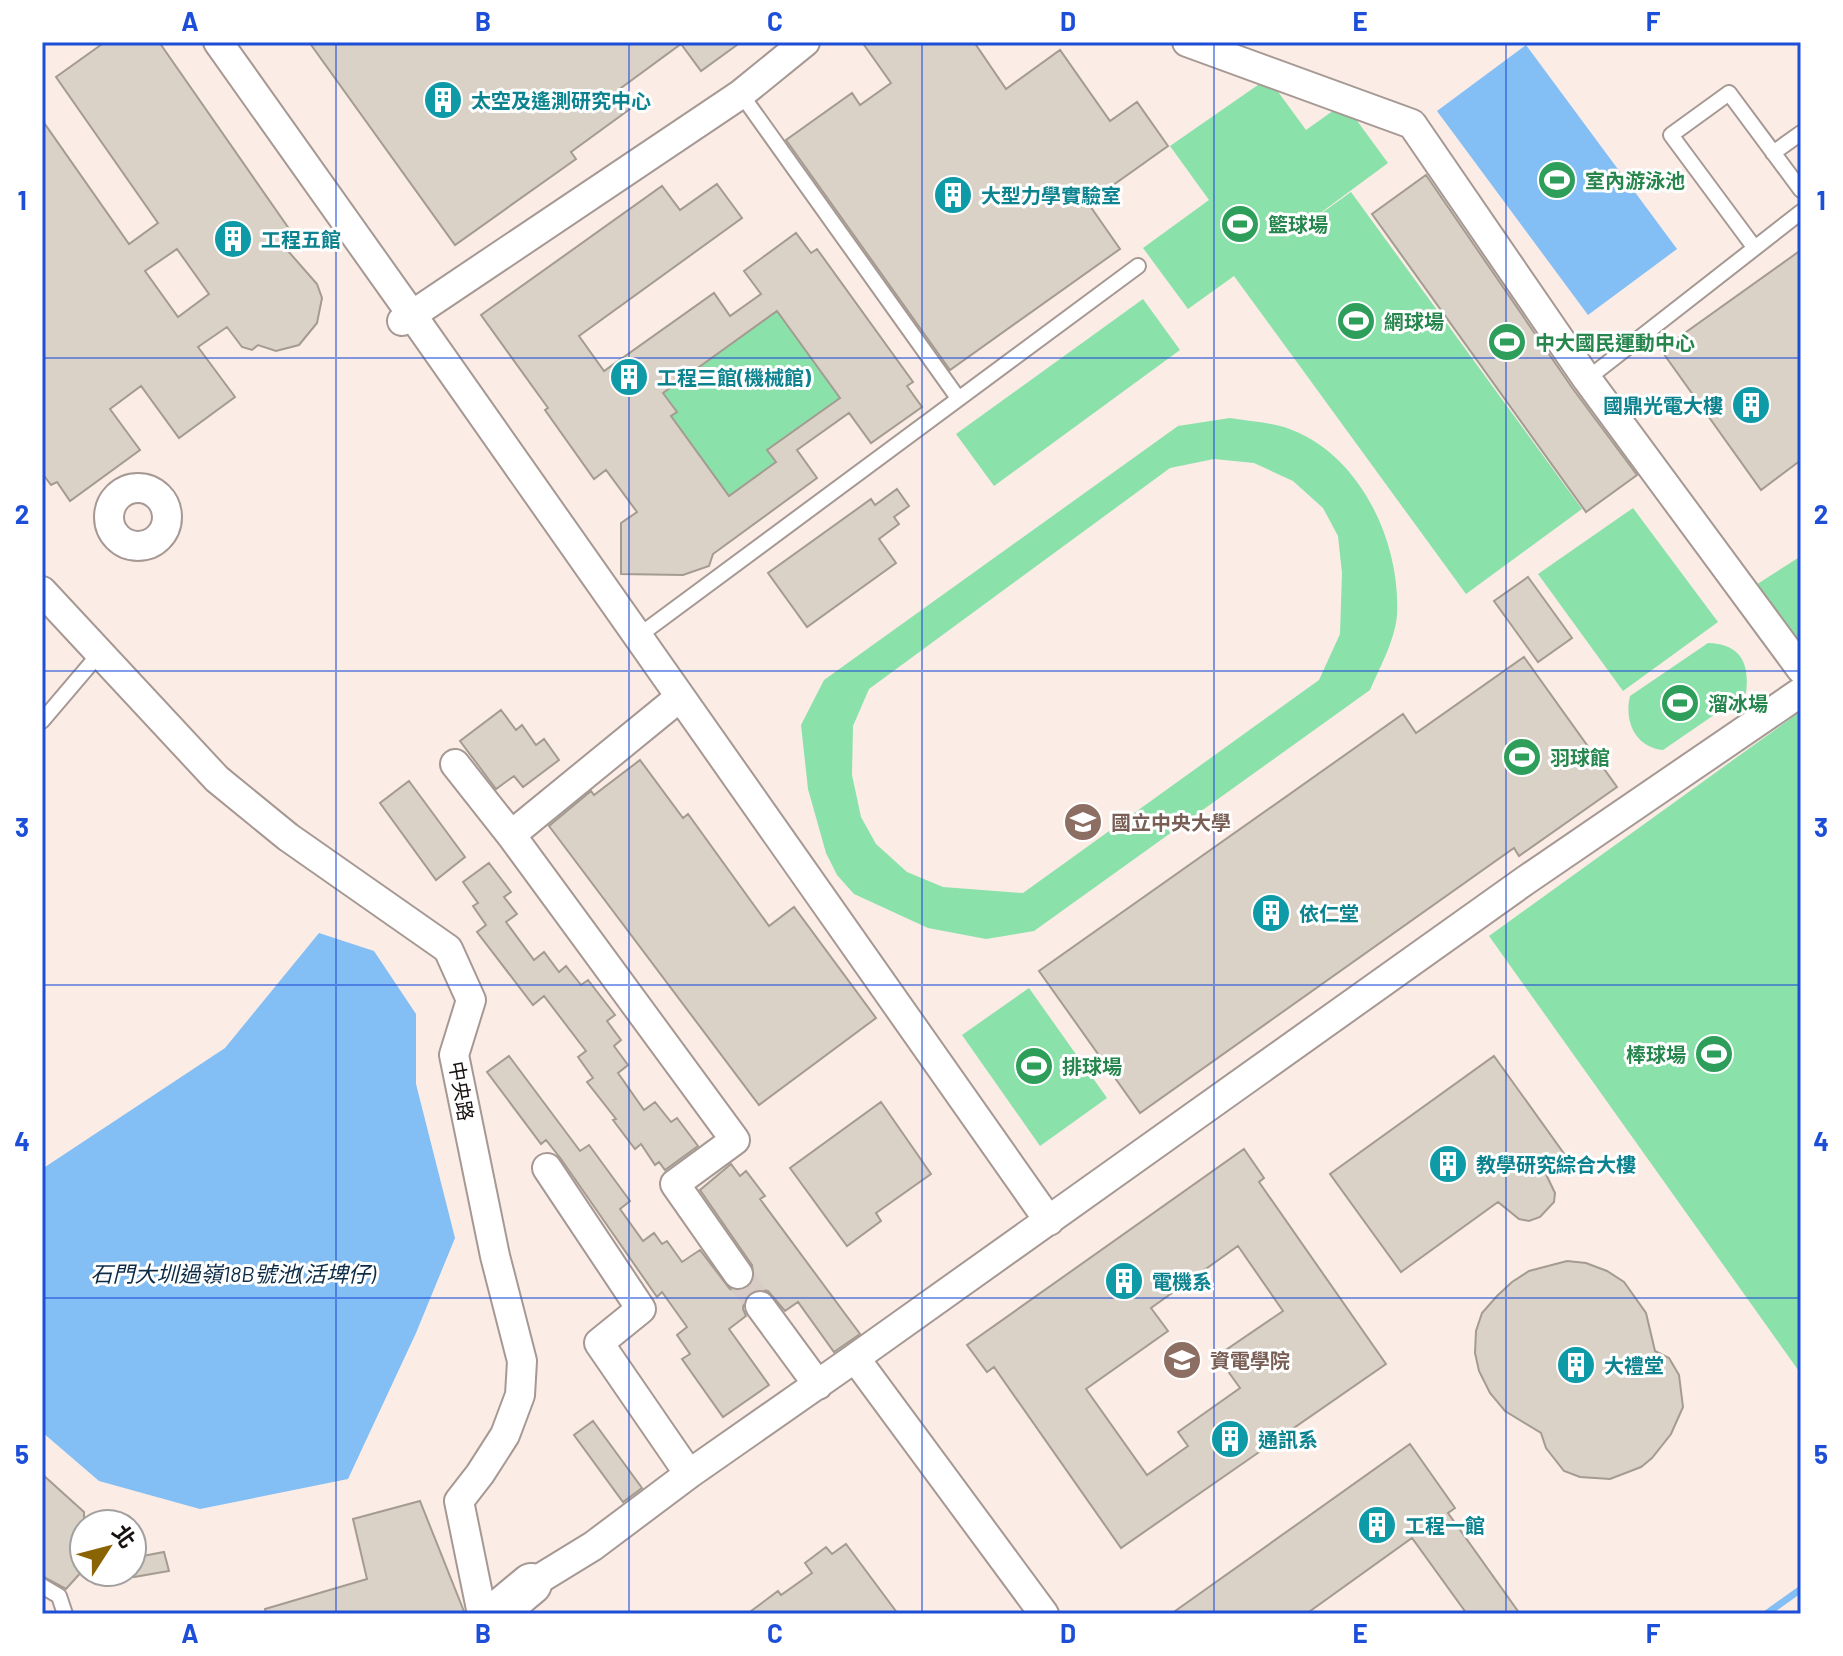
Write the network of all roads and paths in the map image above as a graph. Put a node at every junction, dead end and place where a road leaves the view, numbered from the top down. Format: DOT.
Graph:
graph roads {
  1 [pos="218,42"];
  2 [pos="805,42"];
  3 [pos="1187,42"];
  4 [pos="741,94"];
  5 [pos="1801,133"];
  6 [pos="1773,153"];
  7 [pos="1801,190"];
  8 [pos="1801,212"];
  9 [pos="1754,247"];
  10 [pos="1138,266"];
  11 [pos="407,318"];
  12 [pos="1587,379"];
  13 [pos="958,398"];
  14 [pos="42,591"];
  15 [pos="637,637"];
  16 [pos="99,654"];
  17 [pos="1801,669"];
  18 [pos="1801,692"];
  19 [pos="680,697"];
  20 [pos="42,721"];
  21 [pos="455,764"];
  22 [pos="511,835"];
  23 [pos="547,1168"];
  24 [pos="1049,1221"];
  25 [pos="738,1274"];
  26 [pos="760,1306"];
  27 [pos="855,1358"];
  28 [pos="818,1385"];
  29 [pos="689,1474"];
  30 [pos="531,1584"];
  31 [pos="42,1586"];
  32 [pos="65,1614"];
  33 [pos="482,1614"];
  34 [pos="495,1614"];
  35 [pos="1044,1614"];
  1 -- 11 [label="street"];
  2 -- 4 [label="street"];
  3 -- 12 [label="street"];
  4 -- 11 [label="street"];
  4 -- 13 [label="lane"];
  5 -- 6 [label="lane"];
  6 -- 7 [label="lane"];
  6 -- 9 [label="lane"];
  8 -- 9 [label="lane"];
  9 -- 12 [label="lane"];
  10 -- 13 [label="lane"];
  11 -- 15 [label="street"];
  12 -- 17 [label="street"];
  13 -- 15 [label="lane"];
  14 -- 16 [label="street, 中央路"];
  15 -- 19 [label="street"];
  16 -- 20 [label="lane"];
  16 -- 33 [label="street, 中央路"];
  18 -- 24 [label="street"];
  19 -- 22 [label="street"];
  19 -- 24 [label="street"];
  21 -- 22 [label="street"];
  22 -- 25 [label="street"];
  23 -- 29 [label="street"];
  24 -- 27 [label="street"];
  26 -- 28 [label="street"];
  27 -- 28 [label="street"];
  27 -- 35 [label="street"];
  28 -- 29 [label="street"];
  29 -- 30 [label="street"];
  30 -- 34 [label="street"];
  31 -- 32 [label="lane"];
}
